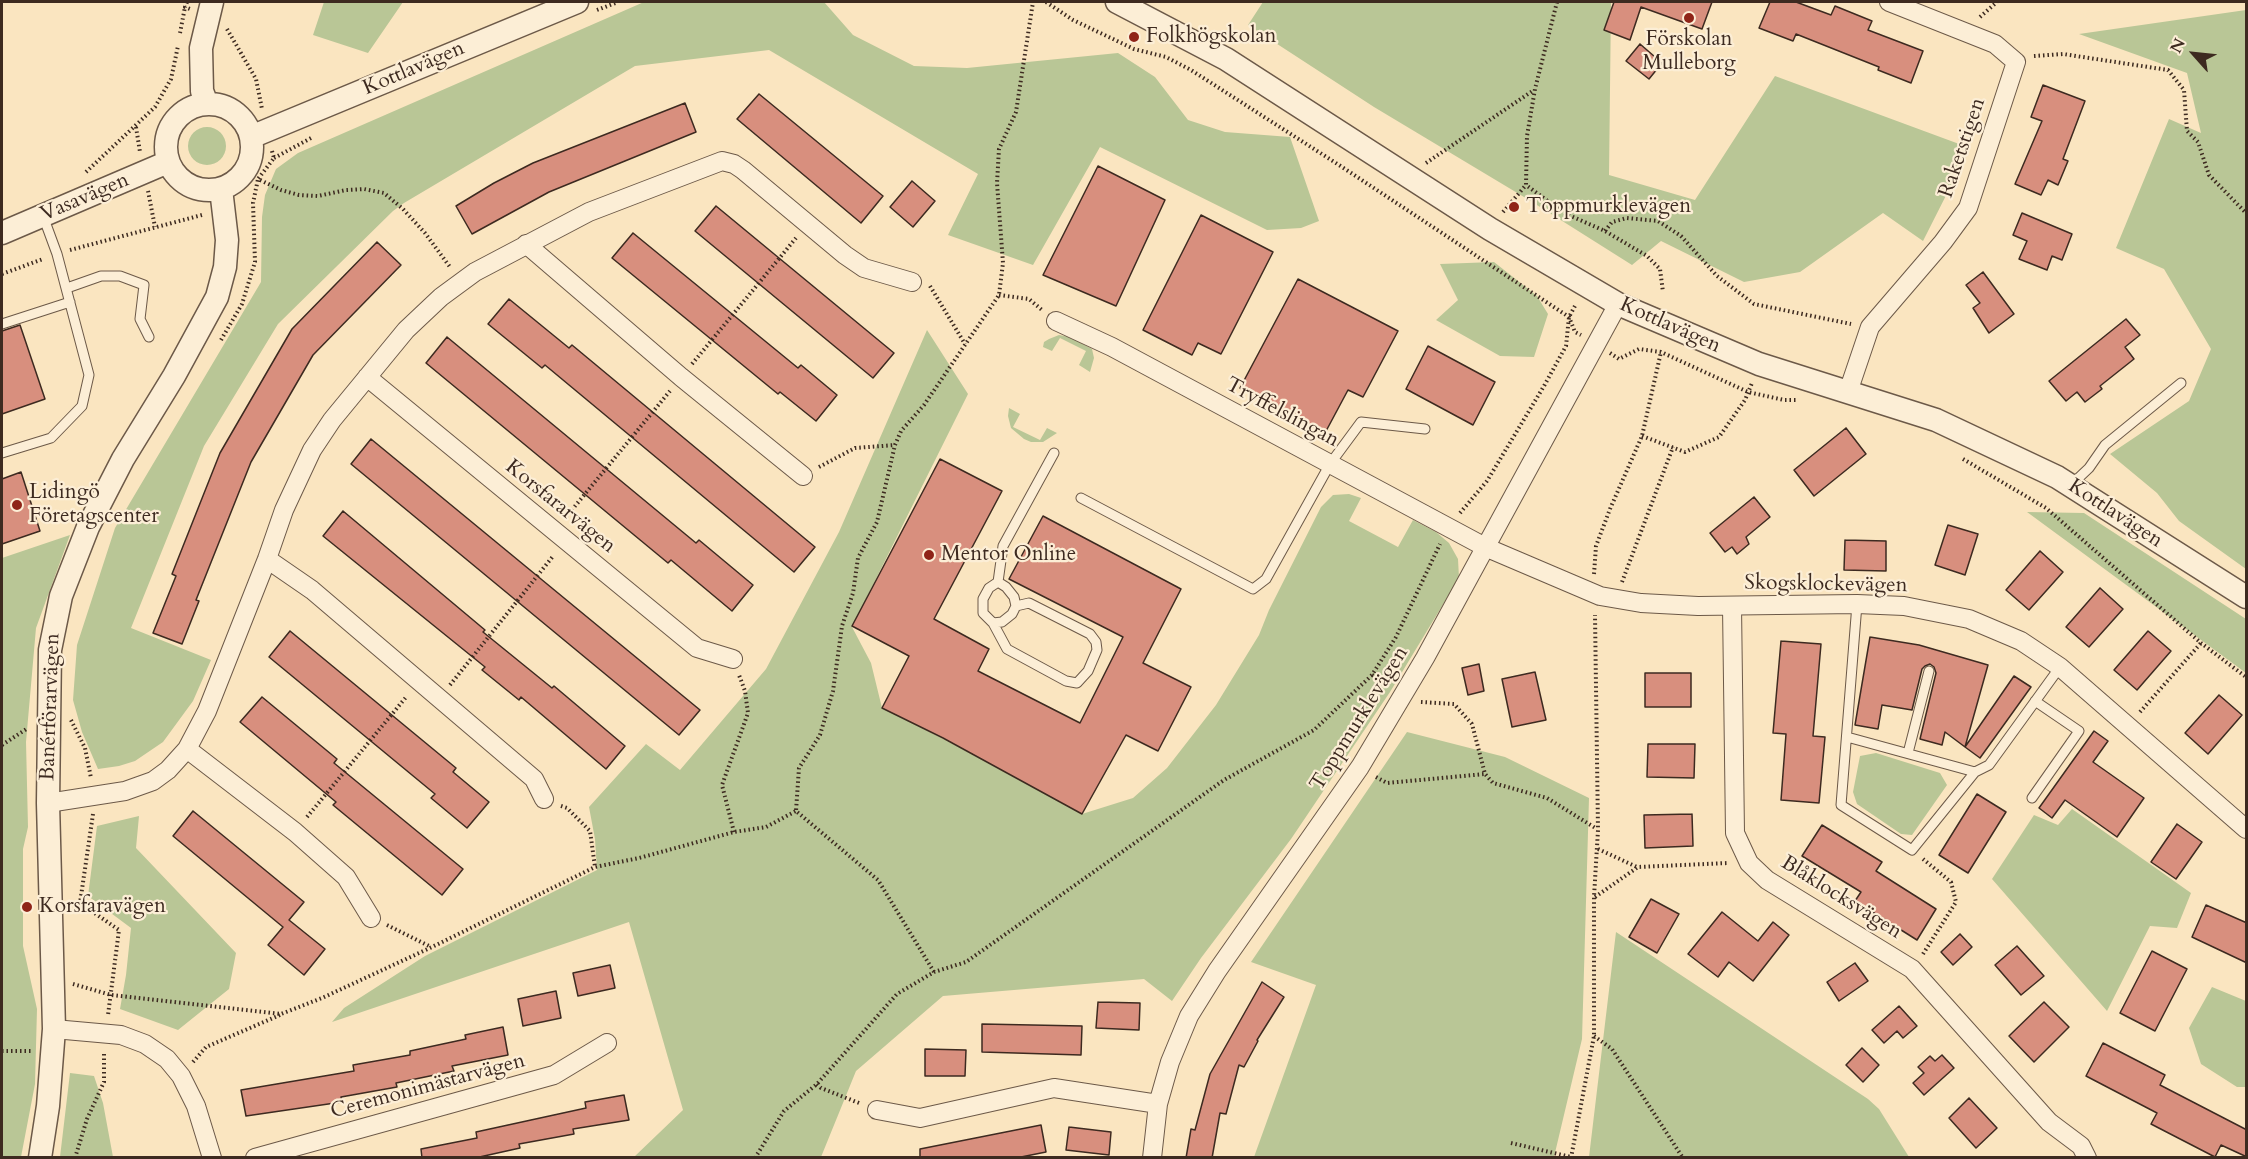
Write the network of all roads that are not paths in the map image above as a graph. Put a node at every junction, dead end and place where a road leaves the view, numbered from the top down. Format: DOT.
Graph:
graph roads {
  1 [pos="577,2"];
  2 [pos="1117,2"];
  3 [pos="1889,2"];
  4 [pos="210,9"];
  5 [pos="207,104"];
  6 [pos="259,133"];
  7 [pos="168,162"];
  8 [pos="222,200"];
  9 [pos="43,216"];
  10 [pos="2,233"];
  11 [pos="526,244"];
  12 [pos="912,282"];
  13 [pos="67,288"];
  14 [pos="69,302"];
  15 [pos="1618,304"];
  16 [pos="1056,321"];
  17 [pos="2,324"];
  18 [pos="149,337"];
  19 [pos="367,377"];
  20 [pos="2181,382"];
  21 [pos="1848,392"];
  22 [pos="1425,429"];
  23 [pos="2,453"];
  24 [pos="1054,453"];
  25 [pos="1330,464"];
  26 [pos="803,476"];
  27 [pos="2070,486"];
  28 [pos="1081,498"];
  29 [pos="1485,547"];
  30 [pos="267,559"];
  31 [pos="998,582"];
  32 [pos="2247,597"];
  33 [pos="1857,604"];
  34 [pos="1016,606"];
  35 [pos="1732,606"];
  36 [pos="993,623"];
  37 [pos="733,659"];
  38 [pos="2060,667"];
  39 [pos="1929,671"];
  40 [pos="2035,701"];
  41 [pos="1847,737"];
  42 [pos="187,749"];
  43 [pos="1908,753"];
  44 [pos="1975,772"];
  45 [pos="2032,798"];
  46 [pos="544,799"];
  47 [pos="48,802"];
  48 [pos="2247,829"];
  49 [pos="371,918"];
  50 [pos="53,1040"];
  51 [pos="607,1043"];
  52 [pos="1158,1104"];
  53 [pos="877,1110"];
  54 [pos="40,1158"];
  55 [pos="212,1158"];
  56 [pos="255,1158"];
  57 [pos="1152,1158"];
  58 [pos="2087,1158"];
  1 -- 6 [label="street, Kottlavägen"];
  2 -- 15 [label="street, Kottlavägen"];
  3 -- 21 [label="street, Raketstigen"];
  4 -- 5 [label="street"];
  5 -- 6 [label="street"];
  5 -- 7 [label="street"];
  6 -- 8 [label="street"];
  7 -- 8 [label="street"];
  7 -- 9 [label="street, Vasavägen"];
  8 -- 47 [label="street, Banérförarvägen"];
  9 -- 10 [label="street, Vasavägen"];
  9 -- 13 [label="lane"];
  11 -- 12 [label="street"];
  11 -- 19 [label="street"];
  11 -- 26 [label="street"];
  13 -- 14 [label="lane"];
  13 -- 18 [label="lane"];
  14 -- 17 [label="lane"];
  14 -- 23 [label="lane"];
  15 -- 21 [label="street, Kottlavägen"];
  15 -- 29 [label="street, Toppmurklevägen"];
  16 -- 25 [label="street, Tryffelslingan"];
  19 -- 30 [label="street"];
  19 -- 37 [label="street, Korsfararvägen"];
  20 -- 27 [label="lane"];
  21 -- 27 [label="street, Kottlavägen"];
  22 -- 25 [label="lane"];
  24 -- 31 [label="lane"];
  25 -- 28 [label="lane"];
  25 -- 29 [label="street, Tryffelslingan"];
  27 -- 32 [label="street, Kottlavägen"];
  29 -- 35 [label="street, Skogsklockevägen"];
  29 -- 52 [label="street, Toppmurklevägen"];
  30 -- 42 [label="street"];
  30 -- 46 [label="street"];
  31 -- 34 [label="lane"];
  31 -- 36 [label="lane"];
  33 -- 35 [label="street, Skogsklockevägen"];
  33 -- 38 [label="street, Skogsklockevägen"];
  33 -- 41 [label="lane"];
  34 -- 36 [label="lane"];
  34 -- 36 [label="lane"];
  35 -- 58 [label="street, Blåklocksvägen"];
  38 -- 40 [label="lane"];
  38 -- 48 [label="street, Skogsklockevägen"];
  39 -- 43 [label="lane"];
  40 -- 44 [label="lane"];
  40 -- 45 [label="lane"];
  41 -- 43 [label="lane"];
  41 -- 44 [label="lane"];
  42 -- 47 [label="street"];
  42 -- 49 [label="street"];
  43 -- 44 [label="lane"];
  47 -- 50 [label="street, Banérförarvägen"];
  50 -- 54 [label="street, Banérförarvägen"];
  50 -- 55 [label="street"];
  51 -- 56 [label="street, Ceremonimästarvägen"];
  52 -- 53 [label="street"];
  52 -- 57 [label="street, Toppmurklevägen"];
}
